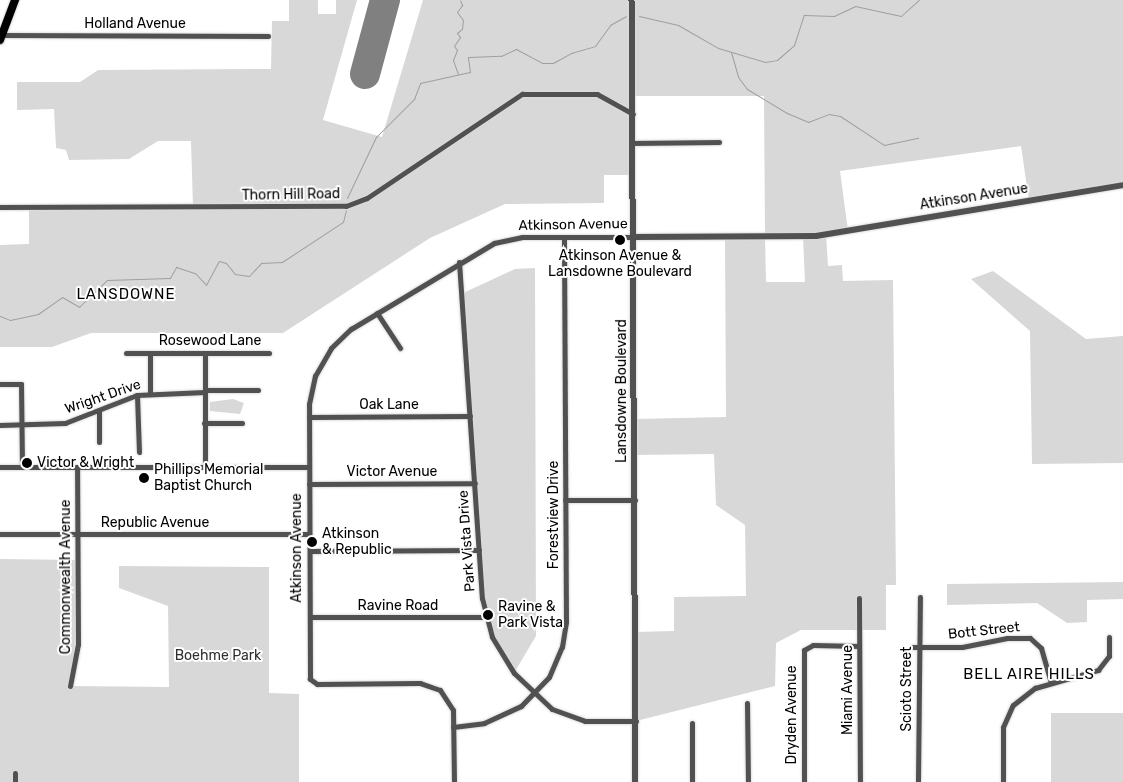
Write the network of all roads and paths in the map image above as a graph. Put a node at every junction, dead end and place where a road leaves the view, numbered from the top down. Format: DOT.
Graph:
graph roads {
  1 [pos="15,0"];
  2 [pos="632,0"];
  3 [pos="268,36"];
  4 [pos="1,38"];
  5 [pos="633,114"];
  6 [pos="719,142"];
  7 [pos="633,143"];
  8 [pos="1123,185"];
  9 [pos="0,207"];
  10 [pos="564,237"];
  11 [pos="634,237"];
  12 [pos="459,262"];
  13 [pos="377,313"];
  14 [pos="400,348"];
  15 [pos="126,353"];
  16 [pos="150,353"];
  17 [pos="205,353"];
  18 [pos="269,353"];
  19 [pos="0,384"];
  20 [pos="258,390"];
  21 [pos="204,391"];
  22 [pos="150,393"];
  23 [pos="137,395"];
  24 [pos="99,411"];
  25 [pos="470,416"];
  26 [pos="309,417"];
  27 [pos="204,423"];
  28 [pos="242,423"];
  29 [pos="0,425"];
  30 [pos="21,425"];
  31 [pos="99,442"];
  32 [pos="139,452"];
  33 [pos="0,467"];
  34 [pos="22,467"];
  35 [pos="77,467"];
  36 [pos="205,467"];
  37 [pos="309,467"];
  38 [pos="474,483"];
  39 [pos="309,484"];
  40 [pos="566,500"];
  41 [pos="635,500"];
  42 [pos="0,534"];
  43 [pos="77,534"];
  44 [pos="309,534"];
  45 [pos="479,550"];
  46 [pos="310,551"];
  47 [pos="920,597"];
  48 [pos="859,598"];
  49 [pos="310,617"];
  50 [pos="486,617"];
  51 [pos="1109,637"];
  52 [pos="859,646"];
  53 [pos="912,647"];
  54 [pos="919,647"];
  55 [pos="1051,683"];
  56 [pos="70,686"];
  57 [pos="534,694"];
  58 [pos="748,703"];
  59 [pos="636,721"];
  60 [pos="692,723"];
  61 [pos="453,727"];
  62 [pos="15,773"];
  63 [pos="15,782"];
  64 [pos="454,782"];
  65 [pos="636,782"];
  66 [pos="692,782"];
  67 [pos="748,782"];
  68 [pos="804,782"];
  69 [pos="860,782"];
  70 [pos="918,782"];
  71 [pos="1003,782"];
  1 -- 4 [label="main road"];
  2 -- 5 [label="street, Lansdowne Boulevard"];
  3 -- 4 [label="street, Holland Avenue"];
  5 -- 7 [label="street, Lansdowne Boulevard"];
  5 -- 9 [label="street, Thorn Hill Road"];
  6 -- 7 [label="street"];
  7 -- 11 [label="street, Lansdowne Boulevard"];
  8 -- 11 [label="street, Atkinson Avenue"];
  10 -- 11 [label="street, Atkinson Avenue"];
  10 -- 12 [label="street, Atkinson Avenue"];
  10 -- 40 [label="street, Forestview Drive"];
  11 -- 41 [label="street, Lansdowne Boulevard"];
  12 -- 13 [label="street, Atkinson Avenue"];
  12 -- 25 [label="street, Park Vista Drive"];
  13 -- 14 [label="street"];
  13 -- 26 [label="street, Atkinson Avenue"];
  15 -- 16 [label="street, Rosewood Lane"];
  16 -- 17 [label="street, Rosewood Lane"];
  16 -- 22 [label="street, Rosewood Lane"];
  17 -- 18 [label="street, Rosewood Lane"];
  17 -- 21 [label="street"];
  19 -- 30 [label="street"];
  20 -- 21 [label="street, Wright Drive"];
  21 -- 22 [label="street, Wright Drive"];
  21 -- 27 [label="street"];
  22 -- 23 [label="street, Wright Drive"];
  23 -- 24 [label="street, Wright Drive"];
  23 -- 32 [label="street"];
  24 -- 30 [label="street, Wright Drive"];
  24 -- 31 [label="street"];
  25 -- 26 [label="street, Oak Lane"];
  25 -- 38 [label="street, Park Vista Drive"];
  26 -- 37 [label="street, Atkinson Avenue"];
  27 -- 28 [label="street"];
  27 -- 36 [label="street"];
  29 -- 30 [label="street, Wright Drive"];
  30 -- 34 [label="street"];
  33 -- 34 [label="street"];
  34 -- 35 [label="street"];
  35 -- 36 [label="street"];
  35 -- 43 [label="street, Commonwealth Avenue"];
  36 -- 37 [label="street"];
  37 -- 39 [label="street, Atkinson Avenue"];
  38 -- 39 [label="street, Victor Avenue"];
  38 -- 45 [label="street, Park Vista Drive"];
  39 -- 44 [label="street, Atkinson Avenue"];
  40 -- 41 [label="street"];
  40 -- 57 [label="street, Forestview Drive"];
  41 -- 59 [label="street, Lansdowne Boulevard"];
  42 -- 43 [label="street, Republic Avenue"];
  43 -- 44 [label="street, Republic Avenue"];
  43 -- 56 [label="street, Commonwealth Avenue"];
  44 -- 46 [label="street, Atkinson Avenue"];
  45 -- 46 [label="street"];
  45 -- 50 [label="street, Park Vista Drive"];
  46 -- 49 [label="street, Atkinson Avenue"];
  47 -- 54 [label="street, Scioto Street"];
  48 -- 52 [label="street, Miami Avenue"];
  49 -- 50 [label="street, Ravine Road"];
  49 -- 61 [label="street, Atkinson Avenue"];
  50 -- 57 [label="street, Park Vista Drive"];
  51 -- 55 [label="street"];
  52 -- 68 [label="street, Dryden Avenue"];
  52 -- 69 [label="street, Miami Avenue"];
  53 -- 54 [label="street"];
  54 -- 55 [label="street, Bott Street"];
  54 -- 70 [label="street, Scioto Street"];
  55 -- 71 [label="street"];
  57 -- 59 [label="street, Park Vista Drive"];
  57 -- 61 [label="street, Forestview Drive"];
  58 -- 67 [label="street"];
  59 -- 65 [label="street, Lansdowne Boulevard"];
  60 -- 66 [label="street"];
  61 -- 64 [label="street"];
  62 -- 63 [label="street"];
}
